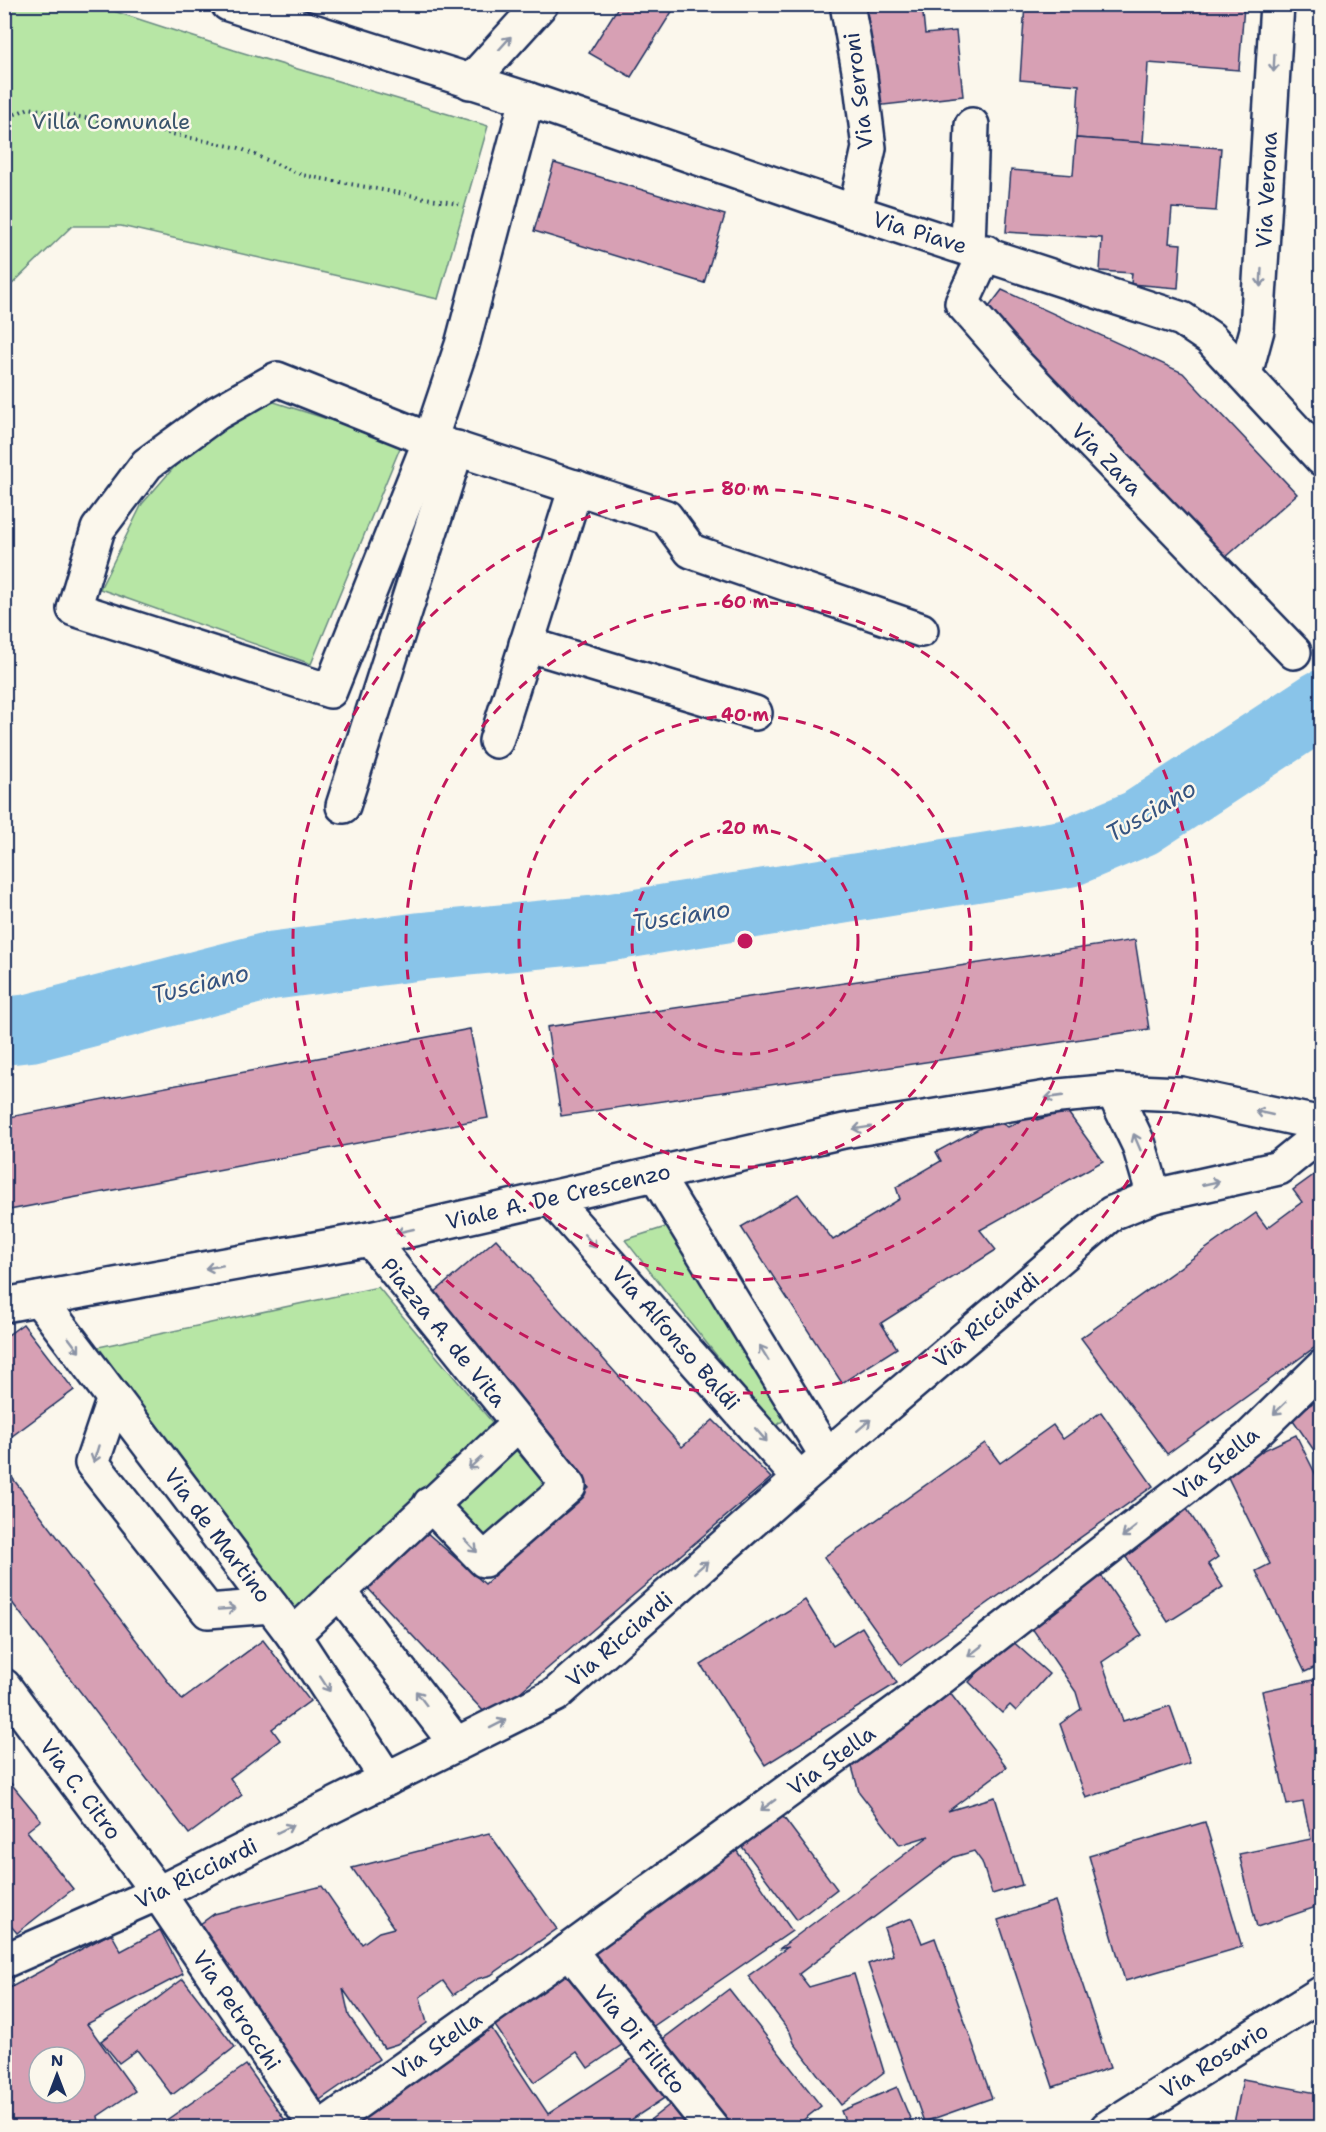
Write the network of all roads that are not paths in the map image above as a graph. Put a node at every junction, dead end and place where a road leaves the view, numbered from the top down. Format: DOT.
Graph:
graph roads {
  1 [pos="228,4"];
  2 [pos="541,4"];
  3 [pos="847,4"];
  4 [pos="1277,4"];
  5 [pos="470,82"];
  6 [pos="527,99"];
  7 [pos="972,125"];
  8 [pos="855,212"];
  9 [pos="977,250"];
  10 [pos="1245,374"];
  11 [pos="443,444"];
  12 [pos="1322,459"];
  13 [pos="576,487"];
  14 [pos="921,630"];
  15 [pos="526,644"];
  16 [pos="1294,652"];
  17 [pos="755,713"];
  18 [pos="496,741"];
  19 [pos="343,806"];
  20 [pos="1113,1091"];
  21 [pos="1322,1124"];
  22 [pos="1322,1133"];
  23 [pos="655,1174"];
  24 [pos="1154,1196"];
  25 [pos="551,1197"];
  26 [pos="370,1239"];
  27 [pos="39,1299"];
  28 [pos="4,1305"];
  29 [pos="1322,1367"];
  30 [pos="114,1398"];
  31 [pos="518,1424"];
  32 [pos="827,1456"];
  33 [pos="800,1479"];
  34 [pos="430,1504"];
  35 [pos="339,1591"];
  36 [pos="271,1606"];
  37 [pos="293,1635"];
  38 [pos="4,1686"];
  39 [pos="456,1744"];
  40 [pos="387,1779"];
  41 [pos="158,1893"];
  42 [pos="569,1950"];
  43 [pos="4,1961"];
  44 [pos="1322,1993"];
  45 [pos="319,2127"];
  46 [pos="712,2127"];
  47 [pos="1107,2127"];
  1 -- 5 [label="street, Via Piave"];
  5 -- 2 [label="street, one-way"];
  3 -- 8 [label="street, Via Serroni"];
  4 -- 10 [label="street, Via Verona, one-way"];
  5 -- 6 [label="street, Via Piave"];
  6 -- 8 [label="street, Via Piave"];
  6 -- 11 [label="street"];
  7 -- 9 [label="street"];
  8 -- 9 [label="street, Via Piave"];
  9 -- 10 [label="street, Via Piave"];
  9 -- 16 [label="street, Via Zara"];
  10 -- 12 [label="street, Via Piave"];
  11 -- 11 [label="street"];
  11 -- 13 [label="street"];
  11 -- 19 [label="street"];
  13 -- 14 [label="street"];
  13 -- 15 [label="street"];
  15 -- 17 [label="street"];
  15 -- 18 [label="street"];
  21 -- 20 [label="street, Viale A. De Crescenzo, one-way"];
  20 -- 23 [label="street, Viale A. De Crescenzo, one-way"];
  24 -- 20 [label="street, one-way"];
  24 -- 22 [label="street, Via Ricciardi, one-way"];
  23 -- 25 [label="street, Viale A. De Crescenzo"];
  32 -- 23 [label="street, one-way"];
  32 -- 24 [label="street, Via Ricciardi, one-way"];
  25 -- 26 [label="street, Viale A. De Crescenzo, one-way"];
  25 -- 33 [label="street, Via Alfonso Baldi, one-way"];
  26 -- 27 [label="street, Viale A. De Crescenzo, one-way"];
  26 -- 31 [label="street, Piazza A. de Vita"];
  27 -- 28 [label="street, Viale A. De Crescenzo"];
  27 -- 30 [label="street, Via de Martino, one-way"];
  29 -- 42 [label="street, Via Stella, one-way"];
  30 -- 36 [label="street, Via de Martino"];
  30 -- 36 [label="street, one-way"];
  31 -- 34 [label="street, Piazza A. de Vita, one-way"];
  34 -- 31 [label="street, Piazza A. de Vita, one-way"];
  32 -- 33 [label="street, Via Ricciardi"];
  39 -- 33 [label="street, Via Ricciardi, one-way"];
  34 -- 35 [label="street, Piazza A. de Vita"];
  35 -- 37 [label="street, Piazza A. de Vita"];
  39 -- 35 [label="street, one-way"];
  36 -- 37 [label="street, Via de Martino"];
  37 -- 40 [label="street, Via de Martino, one-way"];
  38 -- 41 [label="street, Via C. Citro"];
  39 -- 40 [label="street, Via Ricciardi"];
  41 -- 40 [label="street, Via Ricciardi, one-way"];
  41 -- 43 [label="street, Via Ricciardi"];
  41 -- 45 [label="street, Via Petrocchi"];
  42 -- 45 [label="street, Via Stella"];
  42 -- 46 [label="street, Via Di Filitto"];
  44 -- 47 [label="street, Via Rosario"];
}
